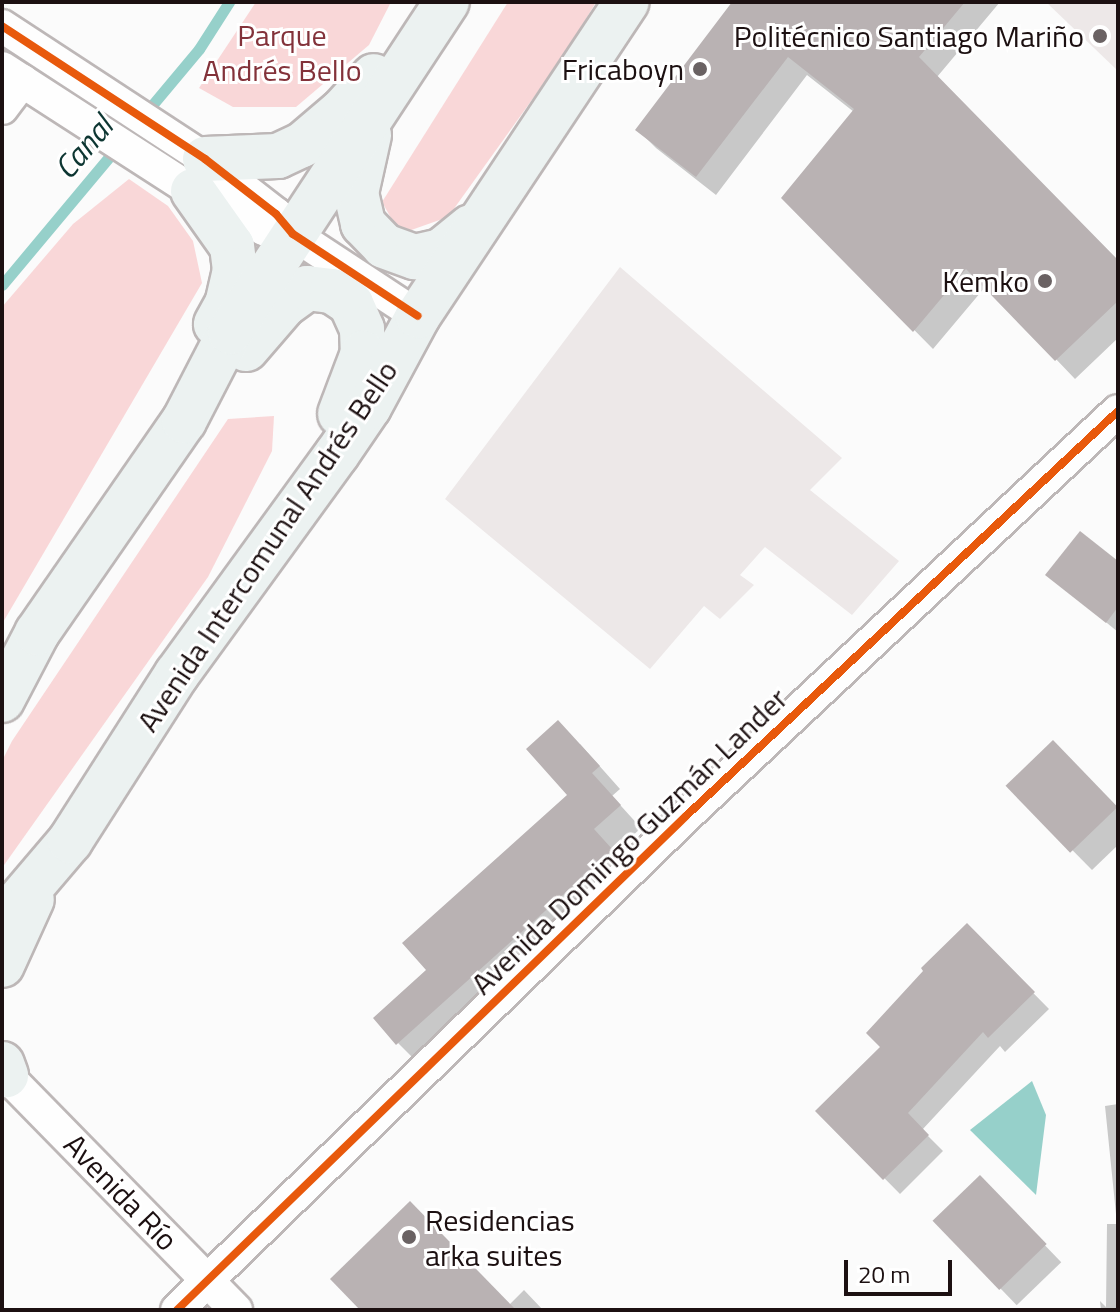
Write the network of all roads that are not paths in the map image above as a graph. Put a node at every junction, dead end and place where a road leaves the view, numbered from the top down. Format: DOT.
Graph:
graph roads {
  1 [pos="447,2"];
  2 [pos="627,2"];
  3 [pos="2,26"];
  4 [pos="420,43"];
  5 [pos="12,75"];
  6 [pos="2,108"];
  7 [pos="376,109"];
  8 [pos="190,163"];
  9 [pos="489,212"];
  10 [pos="293,234"];
  11 [pos="418,316"];
  12 [pos="1118,411"];
  13 [pos="184,421"];
  14 [pos="295,510"];
  15 [pos="2,700"];
  16 [pos="36,883"];
  17 [pos="2,921"];
  18 [pos="2,965"];
  19 [pos="3,1071"];
  20 [pos="208,1281"];
  21 [pos="177,1310"];
  22 [pos="236,1310"];
  1 -- 4 [label="main road"];
  2 -- 9 [label="main road, Avenida Intercomunal Andrés Bello"];
  3 -- 8 [label="street"];
  4 -- 7 [label="main road"];
  4 -- 8 [label="main road"];
  5 -- 6 [label="street"];
  5 -- 8 [label="street"];
  7 -- 9 [label="main road"];
  7 -- 10 [label="main road"];
  8 -- 10 [label="street"];
  8 -- 13 [label="main road"];
  9 -- 11 [label="main road, Avenida Intercomunal Andrés Bello"];
  10 -- 11 [label="street"];
  10 -- 13 [label="main road"];
  11 -- 14 [label="main road, Avenida Intercomunal Andrés Bello"];
  12 -- 20 [label="street, Avenida Domingo Guzmán Lander"];
  13 -- 14 [label="main road"];
  13 -- 15 [label="main road"];
  14 -- 16 [label="main road, Avenida Intercomunal Andrés Bello"];
  16 -- 17 [label="main road, Avenida Intercomunal Andrés Bello"];
  16 -- 18 [label="main road"];
  19 -- 20 [label="street, Avenida Río"];
  20 -- 21 [label="street, Avenida Domingo Guzmán Lander"];
  20 -- 22 [label="street, Avenida Río"];
}
